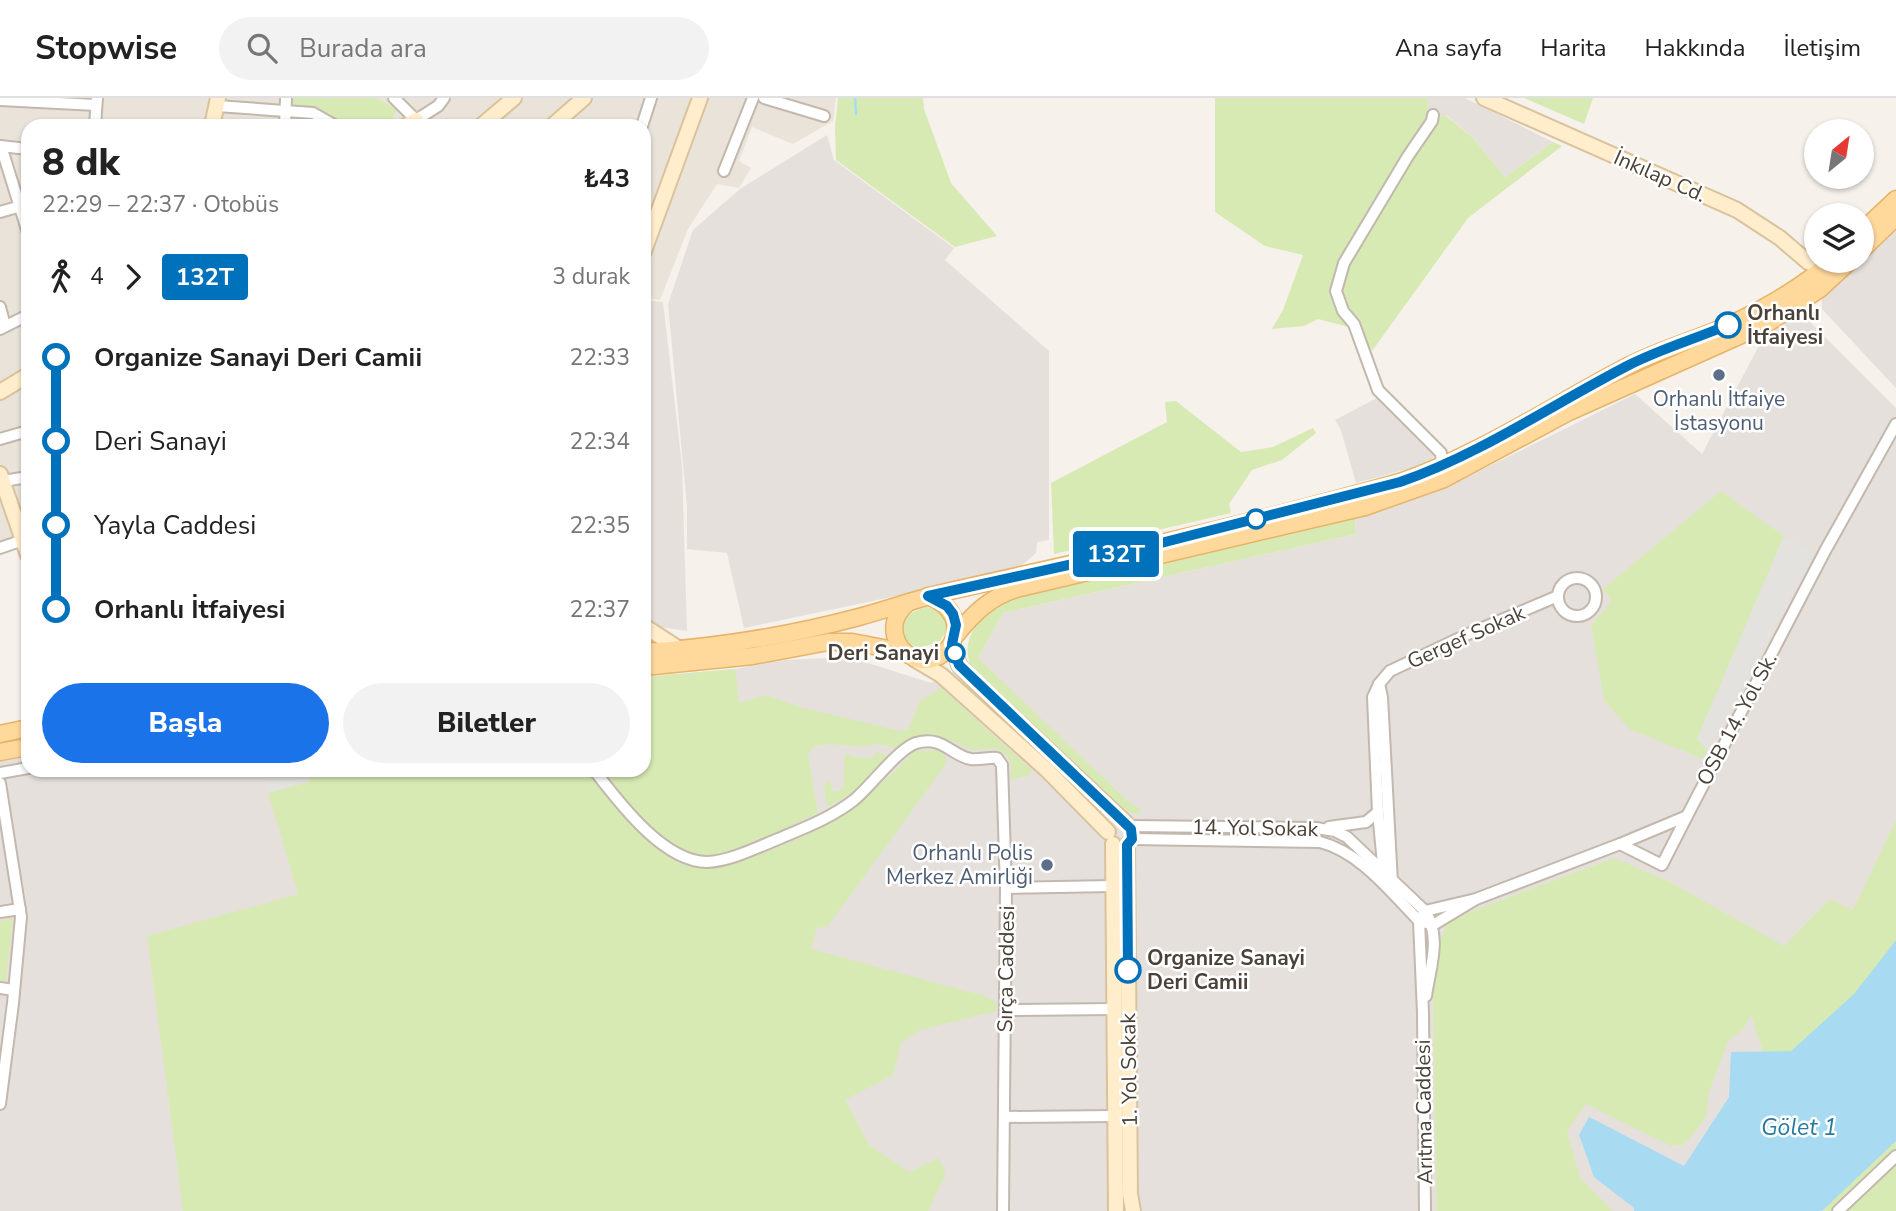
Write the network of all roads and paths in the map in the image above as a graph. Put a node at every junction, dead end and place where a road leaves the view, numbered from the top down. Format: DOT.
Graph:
graph roads {
  1 [pos="394,98"];
  2 [pos="444,98"];
  3 [pos="514,98"];
  4 [pos="584,98"];
  5 [pos="651,98"];
  6 [pos="700,98"];
  7 [pos="753,98"];
  8 [pos="764,98"];
  9 [pos="1484,98"];
  10 [pos="0,100"];
  11 [pos="96,101"];
  12 [pos="217,102"];
  13 [pos="286,104"];
  14 [pos="1433,115"];
  15 [pos="824,116"];
  16 [pos="95,119"];
  17 [pos="324,119"];
  18 [pos="410,119"];
  19 [pos="421,119"];
  20 [pos="489,119"];
  21 [pos="560,119"];
  22 [pos="644,119"];
  23 [pos="1,146"];
  24 [pos="21,148"];
  25 [pos="724,171"];
  26 [pos="21,197"];
  27 [pos="1896,199"];
  28 [pos="21,206"];
  29 [pos="0,212"];
  30 [pos="1896,217"];
  31 [pos="1874,220"];
  32 [pos="651,232"];
  33 [pos="1874,238"];
  34 [pos="1800,255"];
  35 [pos="1804,258"];
  36 [pos="1820,273"];
  37 [pos="1831,273"];
  38 [pos="1803,291"];
  39 [pos="0,307"];
  40 [pos="21,318"];
  41 [pos="3,327"];
  42 [pos="1670,347"];
  43 [pos="1692,356"];
  44 [pos="21,379"];
  45 [pos="0,392"];
  46 [pos="1896,424"];
  47 [pos="21,433"];
  48 [pos="0,439"];
  49 [pos="1443,466"];
  50 [pos="21,477"];
  51 [pos="1,478"];
  52 [pos="21,534"];
  53 [pos="21,541"];
  54 [pos="0,548"];
  55 [pos="928,596"];
  56 [pos="1558,596"];
  57 [pos="909,602"];
  58 [pos="651,631"];
  59 [pos="954,640"];
  60 [pos="681,650"];
  61 [pos="651,652"];
  62 [pos="907,654"];
  63 [pos="651,666"];
  64 [pos="1379,684"];
  65 [pos="21,730"];
  66 [pos="0,734"];
  67 [pos="21,748"];
  68 [pos="0,752"];
  69 [pos="1053,765"];
  70 [pos="21,770"];
  71 [pos="0,774"];
  72 [pos="599,777"];
  73 [pos="0,785"];
  74 [pos="1378,812"];
  75 [pos="1687,816"];
  76 [pos="1316,828"];
  77 [pos="1122,835"];
  78 [pos="1620,844"];
  79 [pos="5,845"];
  80 [pos="1383,871"];
  81 [pos="1390,883"];
  82 [pos="1113,886"];
  83 [pos="1006,888"];
  84 [pos="1476,899"];
  85 [pos="20,909"];
  86 [pos="0,912"];
  87 [pos="1422,916"];
  88 [pos="1433,925"];
  89 [pos="0,988"];
  90 [pos="14,990"];
  91 [pos="1115,1009"];
  92 [pos="1006,1010"];
  93 [pos="1423,1013"];
  94 [pos="3,1052"];
  95 [pos="0,1104"];
  96 [pos="1115,1116"];
  97 [pos="1004,1117"];
  98 [pos="1896,1156"];
  99 [pos="1426,1208"];
  100 [pos="1003,1211"];
  101 [pos="1116,1211"];
  102 [pos="1133,1211"];
  103 [pos="1839,1211"];
  1 -- 18 [label="street"];
  2 -- 19 [label="street"];
  3 -- 20 [label="main road"];
  4 -- 21 [label="main road"];
  5 -- 22 [label="street"];
  6 -- 32 [label="main road"];
  7 -- 25 [label="street"];
  8 -- 15 [label="street"];
  9 -- 34 [label="main road, İnkılap Cd."];
  10 -- 11 [label="street"];
  11 -- 16 [label="street"];
  12 -- 13 [label="street"];
  13 -- 17 [label="street"];
  14 -- 49 [label="street"];
  23 -- 24 [label="street"];
  23 -- 26 [label="street"];
  27 -- 31 [label="main road"];
  28 -- 29 [label="street"];
  30 -- 33 [label="main road"];
  34 -- 35 [label="main road, İnkılap Cd."];
  34 -- 38 [label="main road"];
  36 -- 38 [label="main road"];
  37 -- 38 [label="main road"];
  38 -- 42 [label="main road"];
  38 -- 43 [label="main road"];
  39 -- 41 [label="street"];
  40 -- 41 [label="street"];
  42 -- 43 [label="main road"];
  42 -- 49 [label="main road"];
  43 -- 59 [label="main road"];
  44 -- 45 [label="main road"];
  46 -- 75 [label="street, OSB 14. Yol Sk."];
  47 -- 48 [label="street"];
  49 -- 55 [label="main road"];
  50 -- 51 [label="street"];
  51 -- 52 [label="main road"];
  53 -- 54 [label="street"];
  55 -- 57 [label="main road"];
  55 -- 59 [label="main road"];
  56 -- 64 [label="street, Gergef Sokak"];
  57 -- 60 [label="main road"];
  57 -- 62 [label="main road"];
  58 -- 60 [label="main road"];
  59 -- 62 [label="main road"];
  59 -- 69 [label="main road"];
  60 -- 61 [label="main road"];
  62 -- 63 [label="main road"];
  62 -- 69 [label="main road"];
  64 -- 74 [label="street"];
  64 -- 81 [label="street"];
  65 -- 66 [label="main road"];
  67 -- 68 [label="main road"];
  69 -- 77 [label="main road"];
  70 -- 71 [label="street"];
  72 -- 83 [label="street, Sırça Caddesi"];
  73 -- 79 [label="street"];
  74 -- 76 [label="street"];
  74 -- 80 [label="street"];
  75 -- 78 [label="street"];
  75 -- 78 [label="street, OSB 14. Yol Sk."];
  76 -- 77 [label="street, 14. Yol Sokak"];
  76 -- 80 [label="street, 14. Yol Sokak"];
  77 -- 81 [label="street, 14. Yol Sokak"];
  77 -- 82 [label="main road, 1. Yol Sokak"];
  77 -- 102 [label="main road, 1. Yol Sokak"];
  78 -- 84 [label="street"];
  79 -- 85 [label="street"];
  80 -- 81 [label="street"];
  81 -- 87 [label="street, 14. Yol Sokak"];
  82 -- 83 [label="street"];
  82 -- 91 [label="main road, 1. Yol Sokak"];
  83 -- 92 [label="street, Sırça Caddesi"];
  84 -- 87 [label="street"];
  84 -- 88 [label="street"];
  85 -- 86 [label="street"];
  85 -- 90 [label="street"];
  87 -- 88 [label="street, 14. Yol Sokak"];
  87 -- 93 [label="street"];
  88 -- 93 [label="street"];
  89 -- 90 [label="street"];
  90 -- 94 [label="street"];
  91 -- 92 [label="street"];
  91 -- 96 [label="main road, 1. Yol Sokak"];
  92 -- 97 [label="street, Sırça Caddesi"];
  93 -- 99 [label="street, Arıtma Caddesi"];
  94 -- 95 [label="street"];
  96 -- 97 [label="street"];
  96 -- 101 [label="main road, 1. Yol Sokak"];
  97 -- 100 [label="street, Sırça Caddesi"];
  98 -- 103 [label="street"];
}
